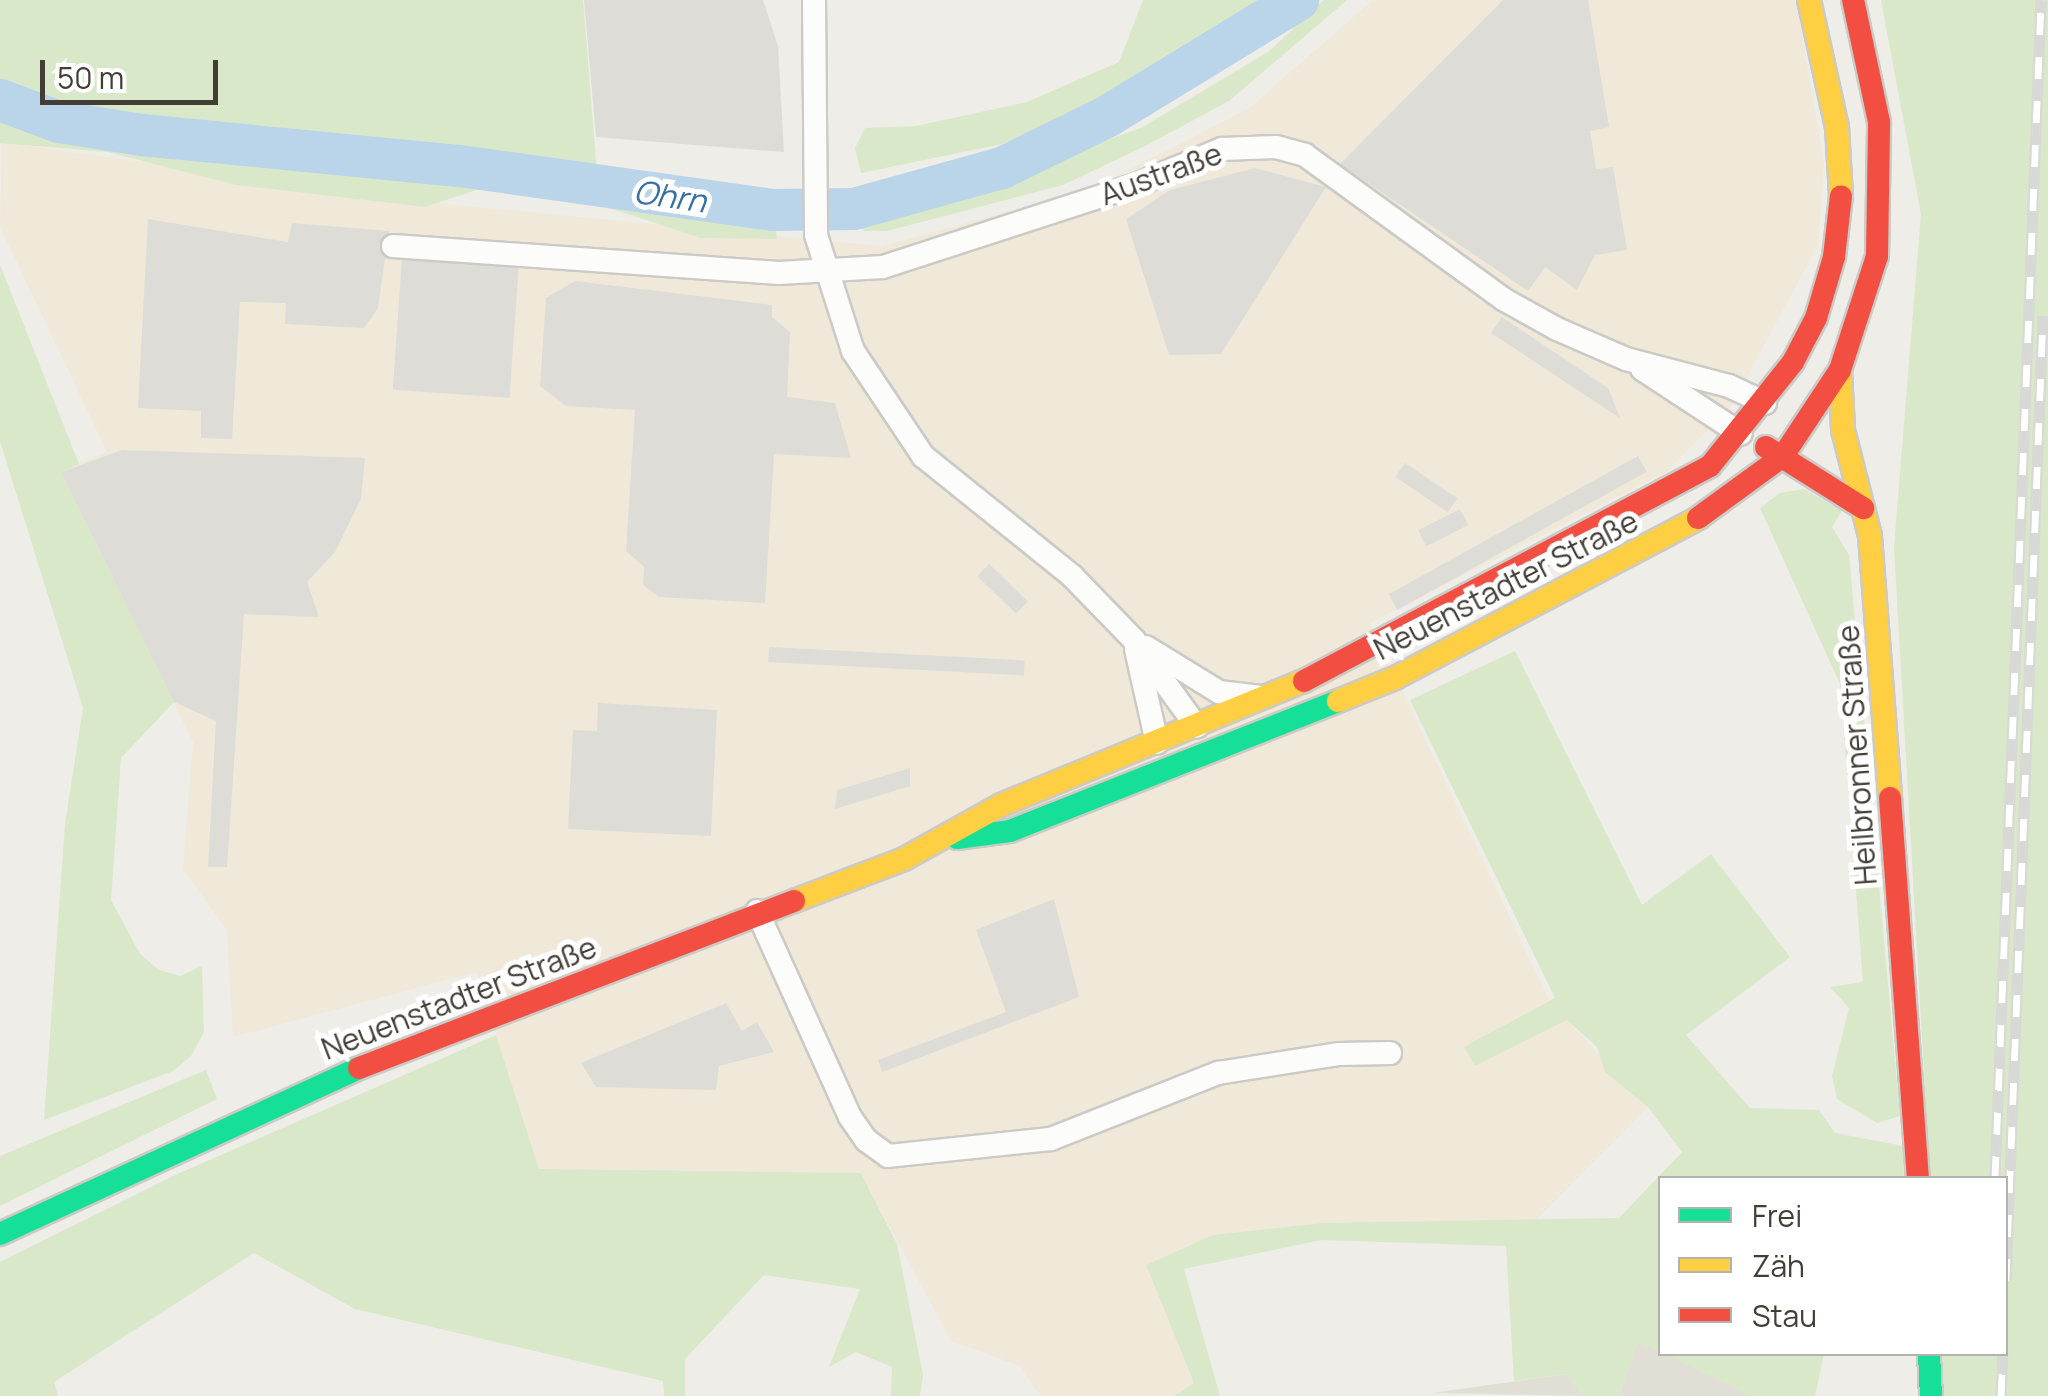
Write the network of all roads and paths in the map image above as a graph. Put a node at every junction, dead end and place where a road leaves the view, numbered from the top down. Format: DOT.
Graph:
graph roads {
  1 [pos="814,0"];
  2 [pos="1810,0"];
  3 [pos="1853,0"];
  4 [pos="393,246"];
  5 [pos="824,274"];
  6 [pos="1626,359"];
  7 [pos="1840,370"];
  8 [pos="1765,404"];
  9 [pos="1805,426"];
  10 [pos="1741,434"];
  11 [pos="1783,456"];
  12 [pos="1850,465"];
  13 [pos="1863,508"];
  14 [pos="1134,640"];
  15 [pos="1268,698"];
  16 [pos="1197,727"];
  17 [pos="1157,742"];
  18 [pos="1206,753"];
  19 [pos="1168,769"];
  20 [pos="949,838"];
  21 [pos="757,911"];
  22 [pos="1390,1053"];
  23 [pos="1918,1176"];
  24 [pos="0,1234"];
  25 [pos="1929,1356"];
  26 [pos="1932,1396"];
  1 -- 5 [label="street"];
  2 -- 8 [label="main road"];
  3 -- 7 [label="main road"];
  4 -- 5 [label="street, Austraße"];
  5 -- 6 [label="street, Austraße"];
  5 -- 14 [label="street"];
  6 -- 8 [label="street, Austraße"];
  6 -- 10 [label="street, Austraße"];
  7 -- 9 [label="main road"];
  7 -- 12 [label="main road, Heilbronner Straße"];
  8 -- 9 [label="main road"];
  8 -- 10 [label="main road"];
  9 -- 11 [label="main road, Neuenstadter Straße"];
  9 -- 12 [label="main road"];
  10 -- 11 [label="main road"];
  10 -- 15 [label="main road, Neuenstadter Straße"];
  11 -- 13 [label="main road"];
  11 -- 18 [label="main road, Neuenstadter Straße"];
  12 -- 13 [label="main road, Heilbronner Straße"];
  13 -- 23 [label="main road, Heilbronner Straße"];
  14 -- 15 [label="street"];
  14 -- 16 [label="street"];
  14 -- 17 [label="street"];
  15 -- 16 [label="main road, Neuenstadter Straße"];
  16 -- 17 [label="main road, Neuenstadter Straße"];
  16 -- 18 [label="main road"];
  17 -- 19 [label="main road"];
  17 -- 20 [label="main road, Neuenstadter Straße"];
  18 -- 19 [label="main road, Neuenstadter Straße"];
  19 -- 20 [label="main road, Neuenstadter Straße"];
  20 -- 21 [label="main road, Neuenstadter Straße"];
  21 -- 22 [label="street"];
  21 -- 24 [label="main road, Neuenstadter Straße"];
  25 -- 26 [label="main road"];
}
